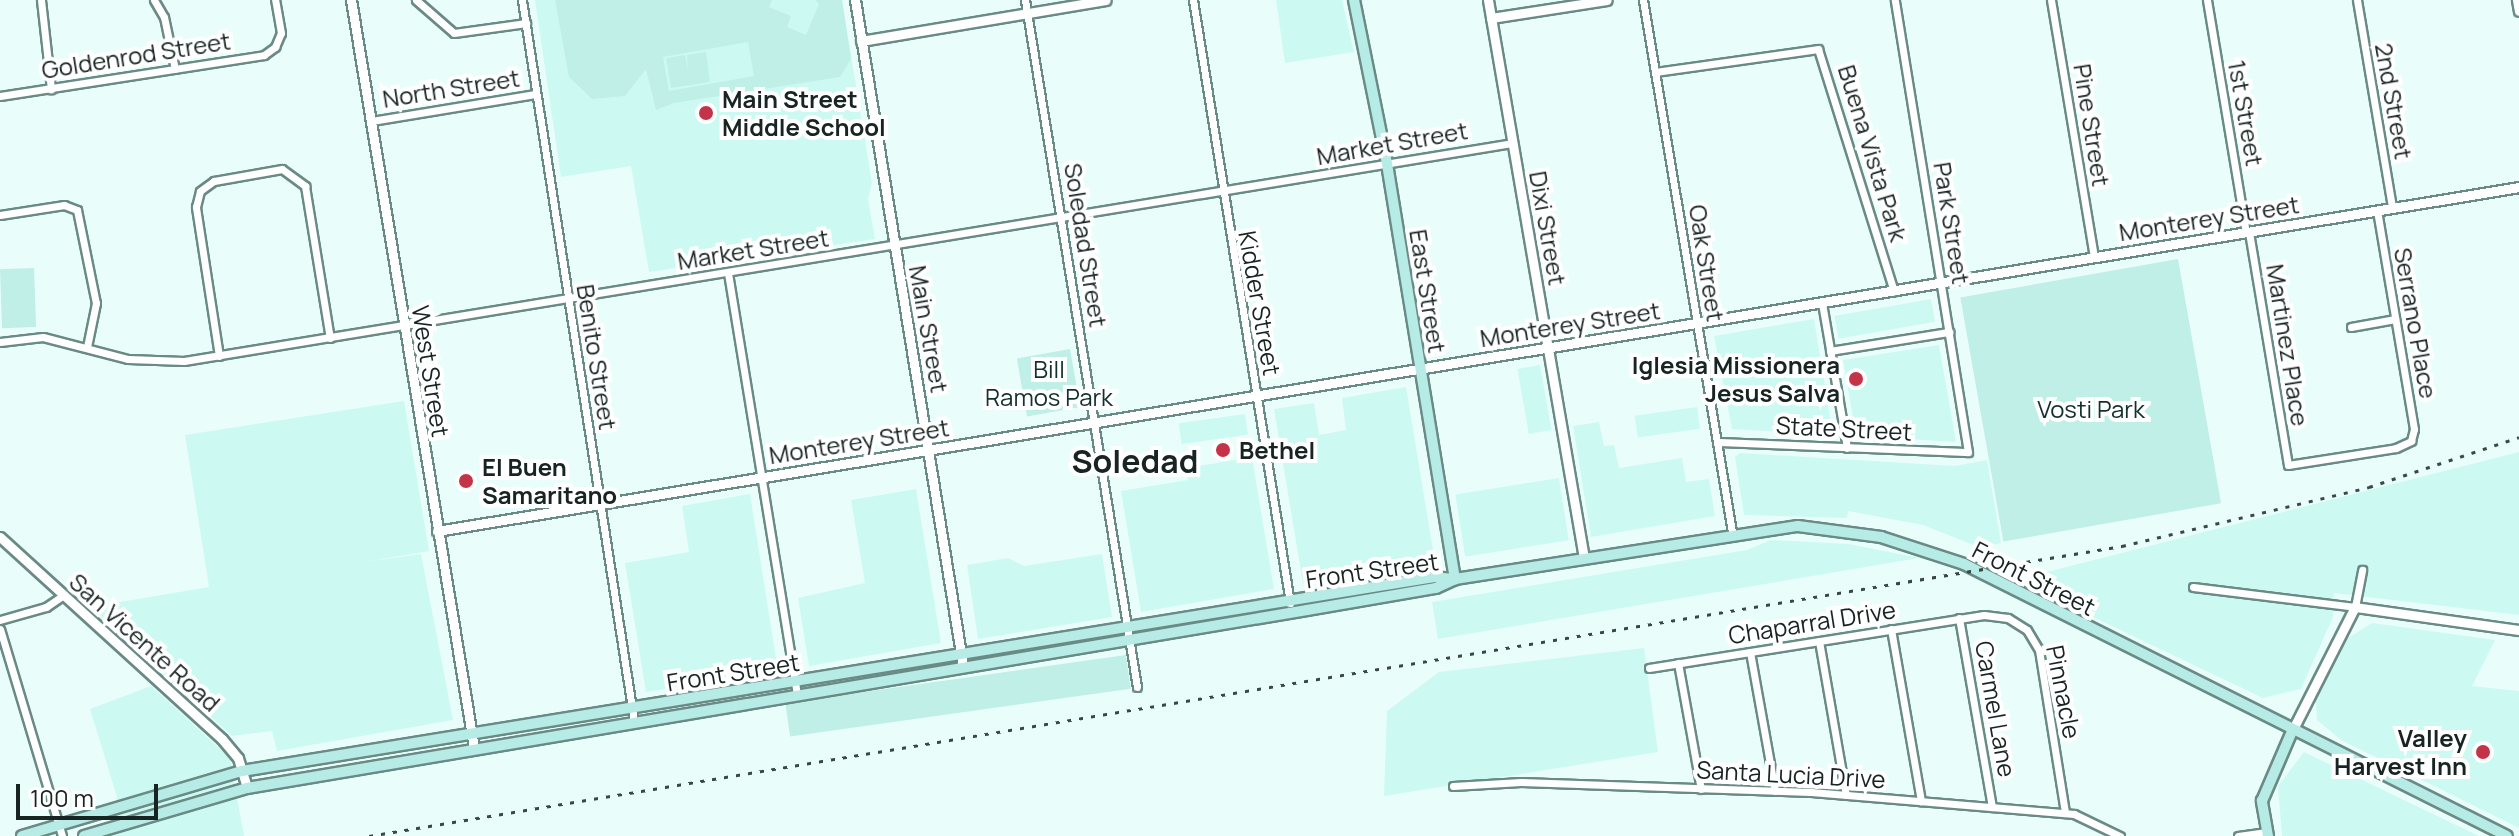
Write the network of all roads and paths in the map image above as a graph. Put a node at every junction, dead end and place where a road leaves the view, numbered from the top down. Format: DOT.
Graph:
graph roads {
  1 [pos="41,0"];
  2 [pos="154,0"];
  3 [pos="275,0"];
  4 [pos="351,0"];
  5 [pos="416,0"];
  6 [pos="522,0"];
  7 [pos="855,0"];
  8 [pos="1025,0"];
  9 [pos="1106,0"];
  10 [pos="1193,0"];
  11 [pos="1488,0"];
  12 [pos="1607,0"];
  13 [pos="1643,0"];
  14 [pos="1895,0"];
  15 [pos="2051,0"];
  16 [pos="2207,0"];
  17 [pos="2357,0"];
  18 [pos="2517,0"];
  19 [pos="1358,3"];
  20 [pos="2519,11"];
  21 [pos="1027,13"];
  22 [pos="1491,18"];
  23 [pos="526,23"];
  24 [pos="861,41"];
  25 [pos="175,69"];
  26 [pos="1655,72"];
  27 [pos="51,89"];
  28 [pos="535,94"];
  29 [pos="0,96"];
  30 [pos="372,121"];
  31 [pos="1513,143"];
  32 [pos="1387,164"];
  33 [pos="2519,187"];
  34 [pos="1220,192"];
  35 [pos="2392,208"];
  36 [pos="2377,211"];
  37 [pos="0,215"];
  38 [pos="1062,218"];
  39 [pos="2248,232"];
  40 [pos="894,246"];
  41 [pos="2094,257"];
  42 [pos="728,273"];
  43 [pos="1941,282"];
  44 [pos="1894,291"];
  45 [pos="567,300"];
  46 [pos="1822,303"];
  47 [pos="2395,319"];
  48 [pos="1696,324"];
  49 [pos="403,326"];
  50 [pos="2351,327"];
  51 [pos="1949,332"];
  52 [pos="330,338"];
  53 [pos="0,342"];
  54 [pos="87,347"];
  55 [pos="1549,348"];
  56 [pos="1830,351"];
  57 [pos="219,356"];
  58 [pos="1420,369"];
  59 [pos="1256,397"];
  60 [pos="1094,423"];
  61 [pos="2411,441"];
  62 [pos="1717,442"];
  63 [pos="1847,448"];
  64 [pos="929,451"];
  65 [pos="1968,452"];
  66 [pos="762,477"];
  67 [pos="601,503"];
  68 [pos="437,531"];
  69 [pos="1732,532"];
  70 [pos="0,537"];
  71 [pos="1584,558"];
  72 [pos="2362,570"];
  73 [pos="1455,579"];
  74 [pos="2193,587"];
  75 [pos="64,595"];
  76 [pos="1290,607"];
  77 [pos="2355,607"];
  78 [pos="1981,615"];
  79 [pos="1959,618"];
  80 [pos="0,620"];
  81 [pos="1126,628"];
  82 [pos="0,629"];
  83 [pos="1891,629"];
  84 [pos="2519,630"];
  85 [pos="1129,640"];
  86 [pos="1819,641"];
  87 [pos="1750,652"];
  88 [pos="962,661"];
  89 [pos="1678,663"];
  90 [pos="1649,668"];
  91 [pos="1137,687"];
  92 [pos="796,688"];
  93 [pos="632,708"];
  94 [pos="634,721"];
  95 [pos="2293,729"];
  96 [pos="471,733"];
  97 [pos="474,748"];
  98 [pos="242,771"];
  99 [pos="1453,786"];
  100 [pos="247,788"];
  101 [pos="1701,789"];
  102 [pos="1775,791"];
  103 [pos="1846,795"];
  104 [pos="1921,801"];
  105 [pos="1992,807"];
  106 [pos="2065,813"];
  107 [pos="59,824"];
  108 [pos="2267,834"];
  109 [pos="22,836"];
  110 [pos="62,836"];
  111 [pos="84,836"];
  112 [pos="2120,836"];
  113 [pos="2238,836"];
  114 [pos="2507,836"];
  1 -- 27 [label="street"];
  2 -- 25 [label="street"];
  3 -- 25 [label="street, Goldenrod Street"];
  4 -- 30 [label="street, West Street"];
  5 -- 23 [label="street"];
  6 -- 23 [label="street, Benito Street"];
  7 -- 24 [label="street, Main Street"];
  8 -- 21 [label="street, Soledad Street"];
  9 -- 21 [label="street"];
  10 -- 34 [label="street, Kidder Street"];
  11 -- 22 [label="street, Dixi Street"];
  12 -- 22 [label="street"];
  13 -- 26 [label="street, Oak Street"];
  14 -- 43 [label="street, Park Street"];
  15 -- 41 [label="street, Pine Street"];
  16 -- 39 [label="street, 1st Street"];
  17 -- 35 [label="street, 2nd Street"];
  18 -- 20 [label="street"];
  19 -- 32 [label="main road, East Street"];
  21 -- 24 [label="street"];
  21 -- 38 [label="street, Soledad Street"];
  22 -- 31 [label="street, Dixi Street"];
  23 -- 28 [label="street, Benito Street"];
  24 -- 40 [label="street, Main Street"];
  25 -- 27 [label="street, Goldenrod Street"];
  26 -- 44 [label="street, Buena Vista Park"];
  26 -- 48 [label="street, Oak Street"];
  27 -- 29 [label="street, Goldenrod Street"];
  28 -- 30 [label="street, North Street"];
  28 -- 45 [label="street, Benito Street"];
  30 -- 49 [label="street, West Street"];
  31 -- 32 [label="street, Market Street"];
  31 -- 55 [label="street, Dixi Street"];
  32 -- 34 [label="street, Market Street"];
  32 -- 58 [label="main road, East Street"];
  33 -- 35 [label="street, Monterey Street"];
  34 -- 38 [label="street, Market Street"];
  34 -- 59 [label="street, Kidder Street"];
  35 -- 36 [label="street, Monterey Street"];
  36 -- 39 [label="street, Monterey Street"];
  36 -- 47 [label="street, Serrano Place"];
  37 -- 54 [label="street"];
  38 -- 40 [label="street, Market Street"];
  38 -- 60 [label="street, Soledad Street"];
  39 -- 41 [label="street, Monterey Street"];
  39 -- 61 [label="street, Martinez Place"];
  40 -- 42 [label="street, Market Street"];
  40 -- 64 [label="street, Main Street"];
  41 -- 43 [label="street, Monterey Street"];
  42 -- 45 [label="street, Market Street"];
  42 -- 66 [label="street"];
  43 -- 44 [label="street, Monterey Street"];
  43 -- 51 [label="street, Park Street"];
  44 -- 46 [label="street, Monterey Street"];
  45 -- 49 [label="street, Market Street"];
  45 -- 67 [label="street, Benito Street"];
  46 -- 48 [label="street, Monterey Street"];
  46 -- 56 [label="street"];
  47 -- 50 [label="street"];
  47 -- 61 [label="street, Serrano Place"];
  48 -- 55 [label="street, Monterey Street"];
  48 -- 62 [label="street, Oak Street"];
  49 -- 52 [label="street, Market Street"];
  49 -- 68 [label="street, West Street"];
  51 -- 56 [label="street"];
  51 -- 65 [label="street, Park Street"];
  52 -- 57 [label="street, Market Street"];
  52 -- 57 [label="street"];
  53 -- 54 [label="street, Market Street"];
  54 -- 57 [label="street, Market Street"];
  55 -- 58 [label="street, Monterey Street"];
  55 -- 71 [label="street, Dixi Street"];
  56 -- 63 [label="street"];
  58 -- 59 [label="street, Monterey Street"];
  58 -- 73 [label="main road, East Street"];
  59 -- 60 [label="street, Monterey Street"];
  59 -- 76 [label="street, Kidder Street"];
  60 -- 64 [label="street, Monterey Street"];
  60 -- 81 [label="street, Soledad Street"];
  62 -- 63 [label="street, State Street"];
  62 -- 69 [label="street, Oak Street"];
  63 -- 65 [label="street, State Street"];
  64 -- 66 [label="street, Monterey Street"];
  64 -- 88 [label="street, Main Street"];
  66 -- 67 [label="street, Monterey Street"];
  66 -- 92 [label="street"];
  67 -- 68 [label="street, Monterey Street"];
  67 -- 93 [label="street, Benito Street"];
  68 -- 96 [label="street, West Street"];
  69 -- 71 [label="main road, Front Street"];
  69 -- 95 [label="main road, Front Street"];
  70 -- 75 [label="street, San Vicente Road"];
  71 -- 73 [label="main road, Front Street"];
  72 -- 77 [label="street"];
  73 -- 76 [label="main road, Front Street"];
  74 -- 77 [label="street"];
  75 -- 80 [label="street"];
  75 -- 98 [label="street, San Vicente Road"];
  76 -- 81 [label="main road, Front Street"];
  76 -- 85 [label="main road, Front Street"];
  77 -- 84 [label="street"];
  77 -- 95 [label="street"];
  78 -- 79 [label="street, Chaparral Drive"];
  78 -- 106 [label="street, Pinnacle"];
  79 -- 83 [label="street, Chaparral Drive"];
  79 -- 105 [label="street, Carmel Lane"];
  81 -- 85 [label="street, Soledad Street"];
  81 -- 88 [label="main road, Front Street"];
  82 -- 107 [label="street"];
  83 -- 86 [label="street, Chaparral Drive"];
  83 -- 104 [label="street"];
  85 -- 88 [label="main road, Front Street"];
  85 -- 91 [label="street, Soledad Street"];
  86 -- 87 [label="street, Chaparral Drive"];
  86 -- 103 [label="street"];
  87 -- 89 [label="street, Chaparral Drive"];
  87 -- 102 [label="street"];
  88 -- 92 [label="main road, Front Street"];
  89 -- 90 [label="street, Chaparral Drive"];
  89 -- 101 [label="street"];
  92 -- 93 [label="main road, Front Street"];
  92 -- 94 [label="main road, Front Street"];
  93 -- 94 [label="street, Benito Street"];
  93 -- 96 [label="main road, Front Street"];
  94 -- 97 [label="main road, Front Street"];
  95 -- 108 [label="main road"];
  95 -- 114 [label="main road, Front Street"];
  96 -- 97 [label="street, West Street"];
  96 -- 98 [label="main road, Front Street"];
  97 -- 100 [label="main road, Front Street"];
  98 -- 100 [label="street, San Vicente Road"];
  98 -- 107 [label="main road, Front Street"];
  99 -- 101 [label="street, Santa Lucia Drive"];
  100 -- 111 [label="main road, Front Street"];
  101 -- 102 [label="street, Santa Lucia Drive"];
  102 -- 103 [label="street, Santa Lucia Drive"];
  103 -- 104 [label="street, Santa Lucia Drive"];
  104 -- 105 [label="street, Santa Lucia Drive"];
  105 -- 106 [label="street, Santa Lucia Drive"];
  106 -- 112 [label="street, Santa Lucia Drive"];
  107 -- 109 [label="main road, Front Street"];
  107 -- 110 [label="street"];
  108 -- 113 [label="street"];
}
